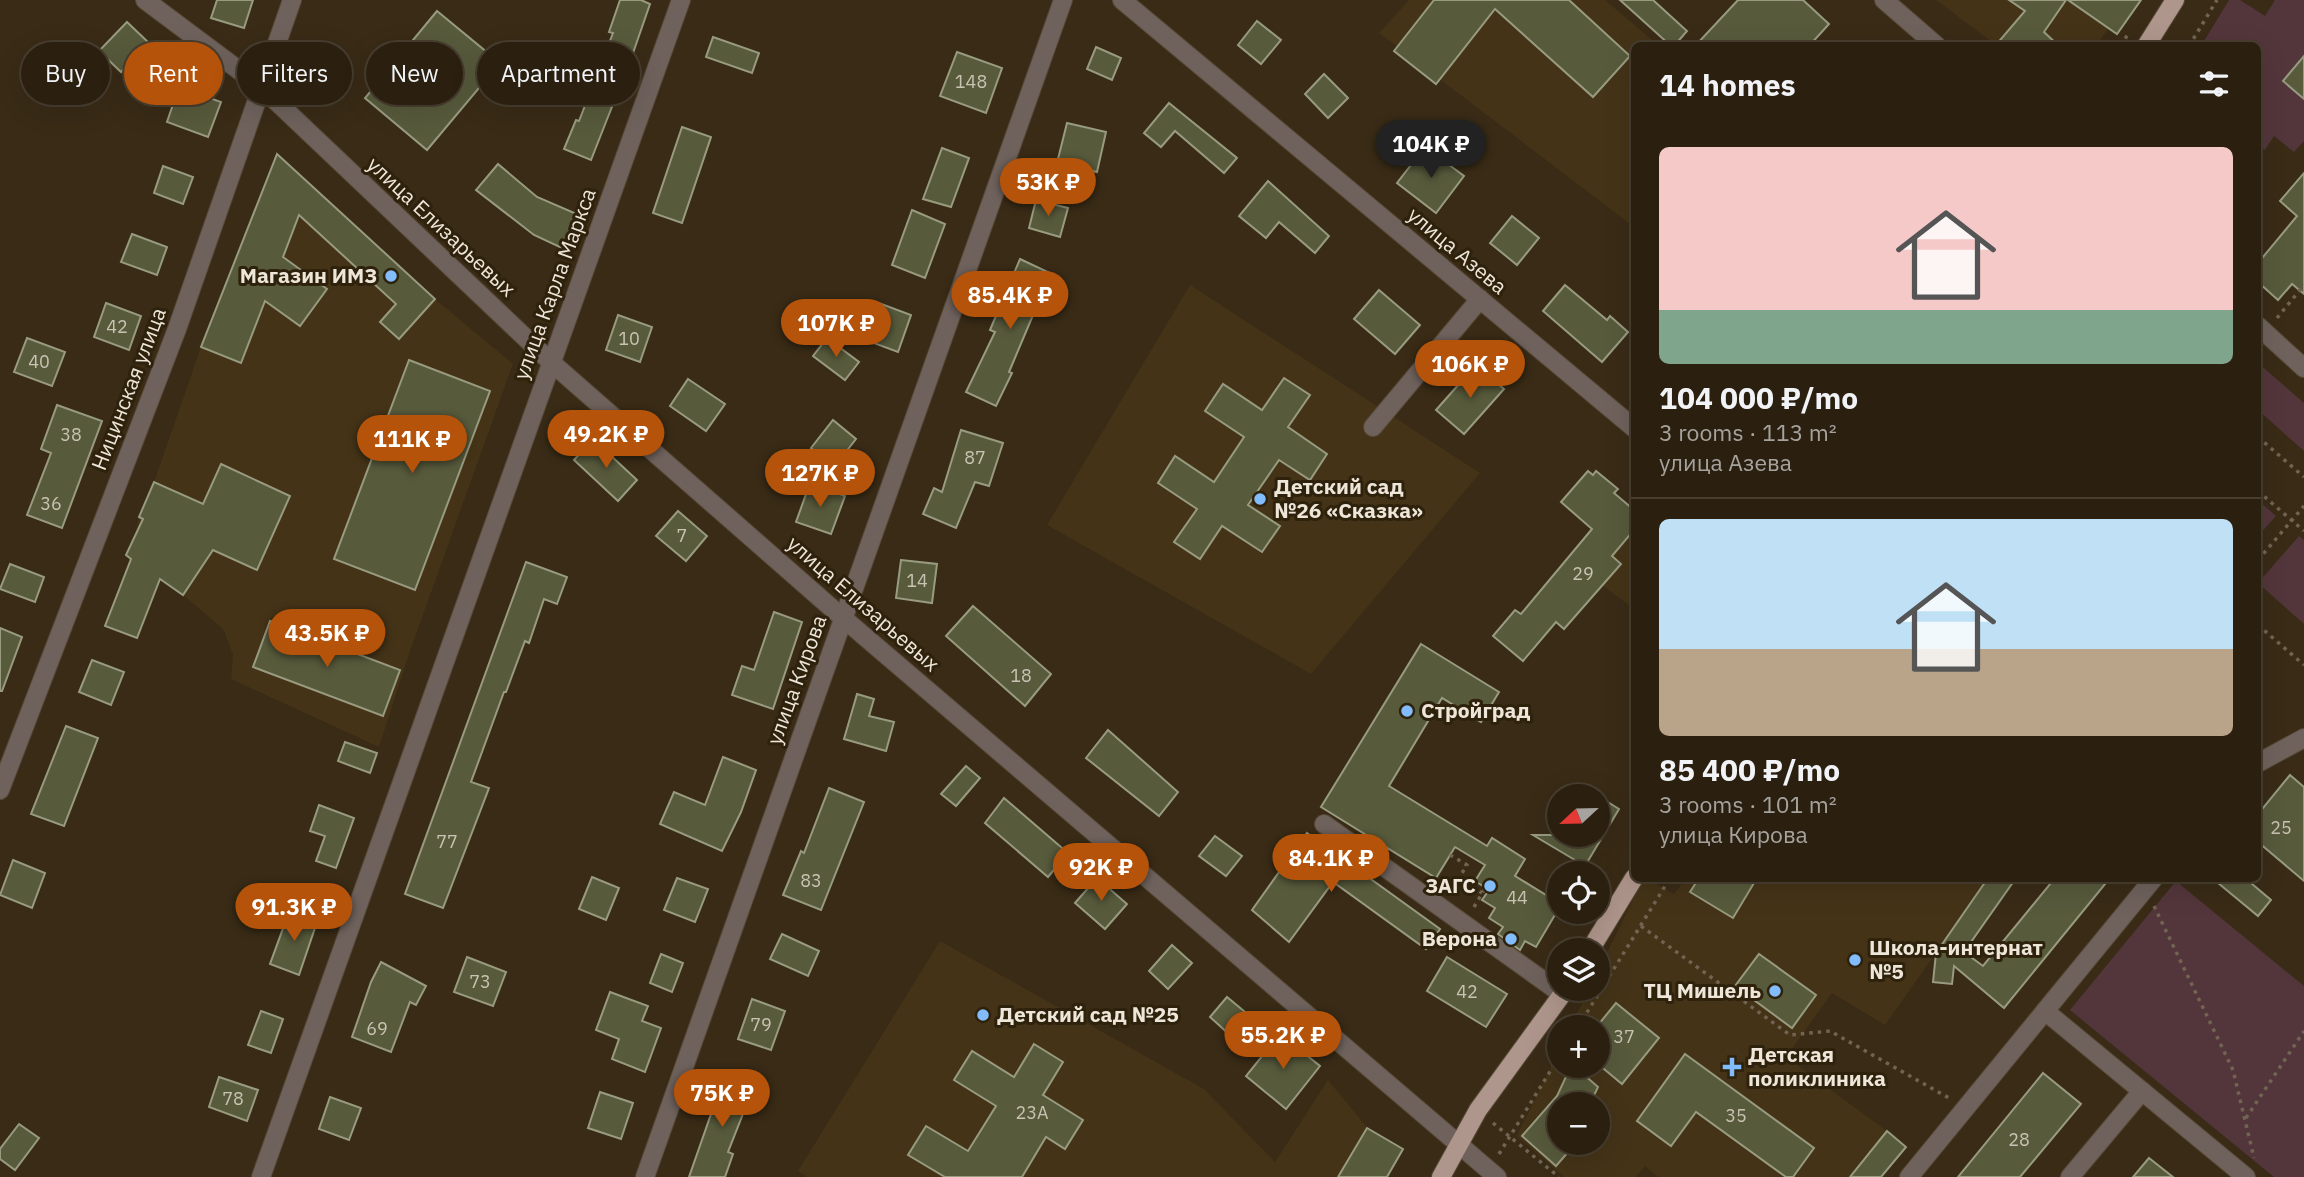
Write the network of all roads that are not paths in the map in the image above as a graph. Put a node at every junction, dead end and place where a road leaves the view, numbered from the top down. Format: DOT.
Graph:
graph roads {
  1 [pos="145,0"];
  2 [pos="292,0"];
  3 [pos="681,0"];
  4 [pos="1063,0"];
  5 [pos="1122,0"];
  6 [pos="1884,0"];
  7 [pos="2175,0"];
  8 [pos="276,42"];
  9 [pos="1932,42"];
  10 [pos="2149,42"];
  11 [pos="237,69"];
  12 [pos="254,105"];
  13 [pos="280,105"];
  14 [pos="1480,299"];
  15 [pos="2261,329"];
  16 [pos="552,363"];
  17 [pos="2304,368"];
  18 [pos="1631,425"];
  19 [pos="1373,427"];
  20 [pos="843,618"];
  21 [pos="2304,738"];
  22 [pos="2261,761"];
  23 [pos="0,790"];
  24 [pos="1324,824"];
  25 [pos="1632,882"];
  26 [pos="2150,883"];
  27 [pos="1597,938"];
  28 [pos="1547,979"];
  29 [pos="1557,1001"];
  30 [pos="2045,1011"];
  31 [pos="2142,1090"];
  32 [pos="1460,1146"];
  33 [pos="2251,1171"];
  34 [pos="1493,1173"];
  35 [pos="261,1177"];
  36 [pos="645,1177"];
  37 [pos="1441,1177"];
  38 [pos="1909,1177"];
  39 [pos="2070,1177"];
  1 -- 11 [label="street, улица Елизарьевых"];
  2 -- 8 [label="street, Ницинская улица"];
  3 -- 16 [label="street, улица Карла Маркса"];
  4 -- 20 [label="street, улица Кирова"];
  5 -- 14 [label="street, улица Азева"];
  6 -- 9 [label="street"];
  7 -- 10 [label="main road"];
  12 -- 23 [label="street, Ницинская улица"];
  13 -- 16 [label="street, улица Елизарьевых"];
  14 -- 18 [label="street, улица Азева"];
  14 -- 19 [label="street"];
  15 -- 17 [label="street"];
  16 -- 20 [label="street, улица Елизарьевых"];
  16 -- 35 [label="street, улица Карла Маркса"];
  20 -- 32 [label="street, улица Елизарьевых"];
  20 -- 36 [label="street, улица Кирова"];
  21 -- 22 [label="street"];
  24 -- 28 [label="street"];
  25 -- 27 [label="main road"];
  26 -- 30 [label="street"];
  29 -- 32 [label="main road"];
  30 -- 31 [label="street"];
  30 -- 38 [label="street"];
  31 -- 33 [label="street"];
  31 -- 39 [label="street"];
  32 -- 34 [label="street, улица Елизарьевых"];
  32 -- 37 [label="main road"];
}
